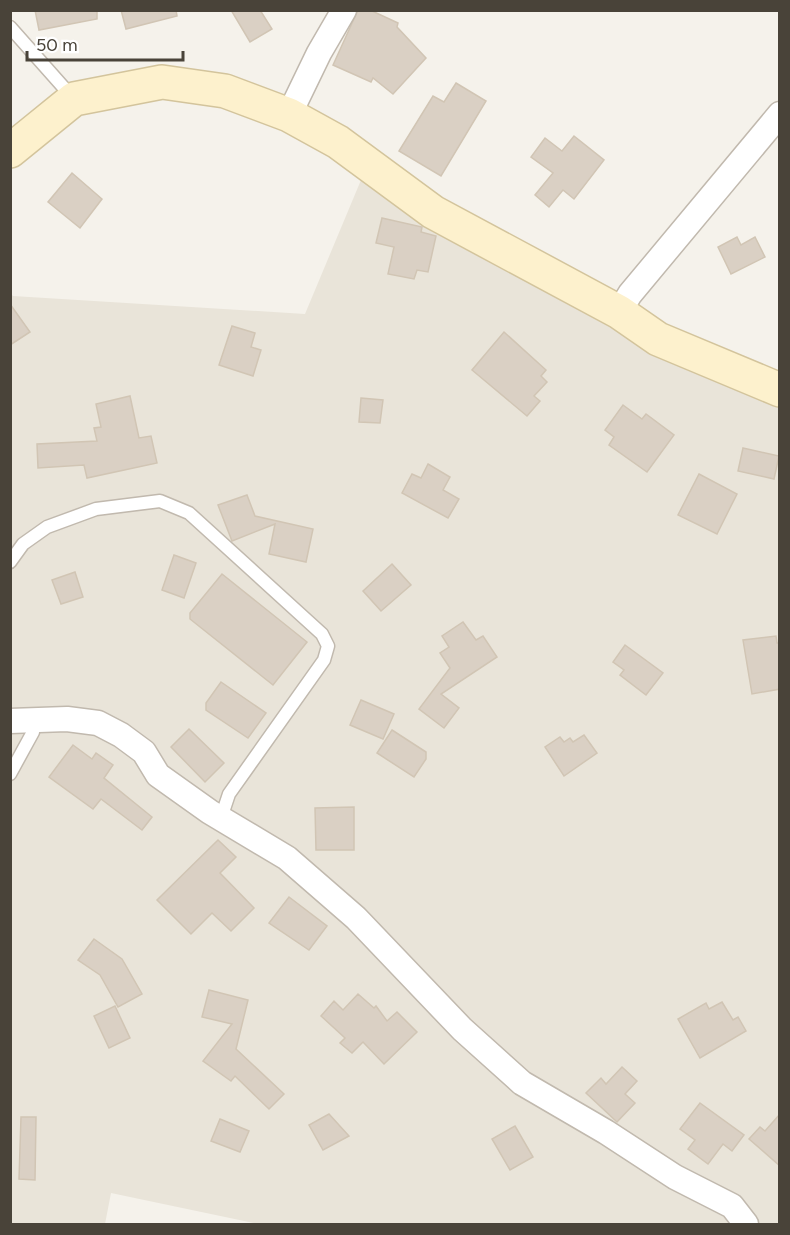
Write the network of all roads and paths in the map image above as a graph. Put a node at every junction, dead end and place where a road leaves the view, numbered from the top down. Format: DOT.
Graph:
graph roads {
  1 [pos="344,10"];
  2 [pos="10,27"];
  3 [pos="74,99"];
  4 [pos="780,114"];
  5 [pos="289,115"];
  6 [pos="10,151"];
  7 [pos="619,312"];
  8 [pos="780,390"];
  9 [pos="10,562"];
  10 [pos="22,720"];
  11 [pos="10,774"];
  12 [pos="221,818"];
  13 [pos="746,1224"];
  1 -- 5 [label="street"];
  2 -- 3 [label="lane"];
  3 -- 5 [label="street"];
  3 -- 6 [label="street"];
  4 -- 7 [label="street"];
  5 -- 7 [label="street"];
  7 -- 8 [label="street"];
  9 -- 12 [label="lane"];
  10 -- 11 [label="lane"];
  10 -- 12 [label="street"];
  12 -- 13 [label="street"];
}
